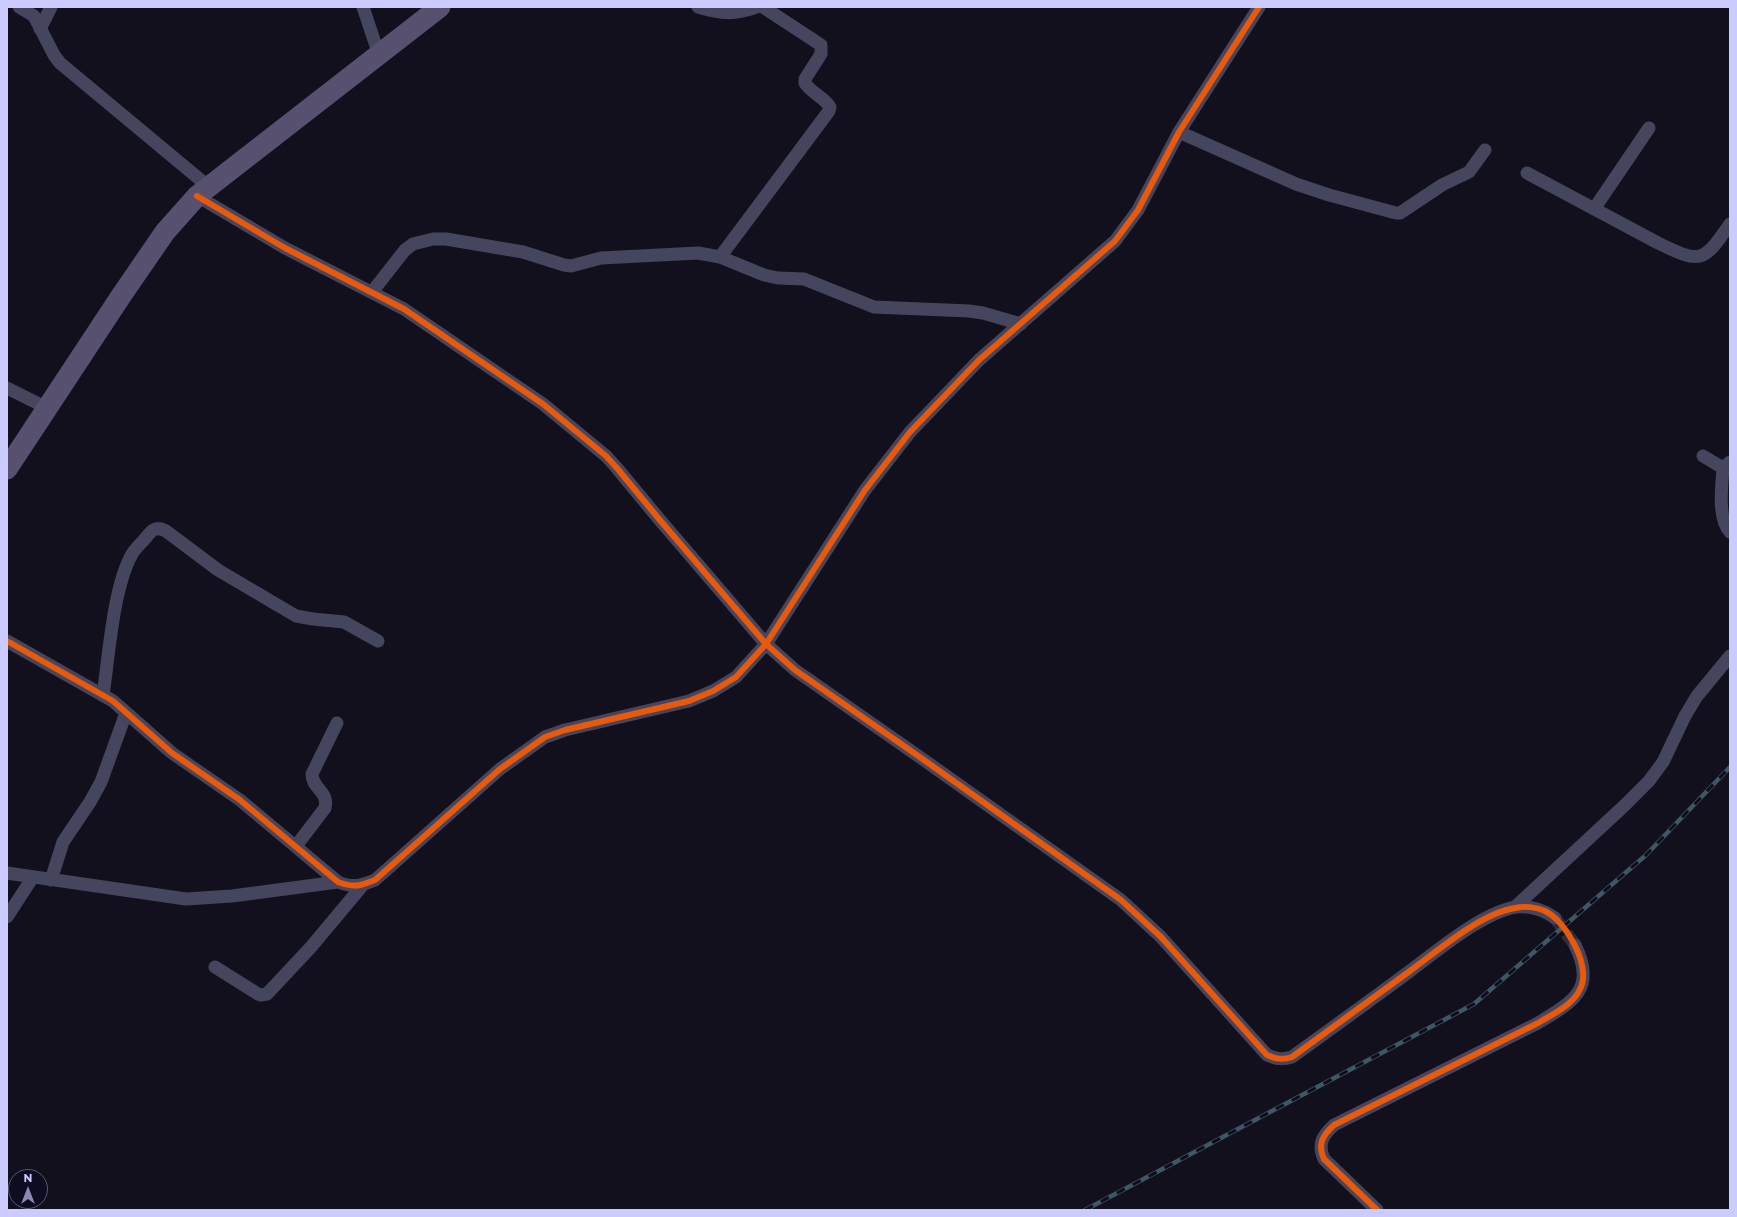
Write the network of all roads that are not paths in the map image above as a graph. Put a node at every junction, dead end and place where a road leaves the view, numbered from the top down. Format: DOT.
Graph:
graph roads {
  1 [pos="19,7"];
  2 [pos="51,7"];
  3 [pos="363,7"];
  4 [pos="440,7"];
  5 [pos="698,7"];
  6 [pos="758,7"];
  7 [pos="763,7"];
  8 [pos="1259,7"];
  9 [pos="40,29"];
  10 [pos="379,55"];
  11 [pos="1649,128"];
  12 [pos="1179,132"];
  13 [pos="1485,150"];
  14 [pos="1527,173"];
  15 [pos="203,192"];
  16 [pos="1594,209"];
  17 [pos="1730,224"];
  18 [pos="720,256"];
  19 [pos="372,292"];
  20 [pos="1021,324"];
  21 [pos="7,388"];
  22 [pos="47,408"];
  23 [pos="1703,456"];
  24 [pos="1726,465"];
  25 [pos="7,469"];
  26 [pos="1730,532"];
  27 [pos="7,641"];
  28 [pos="378,641"];
  29 [pos="766,644"];
  30 [pos="1730,656"];
  31 [pos="102,695"];
  32 [pos="126,713"];
  33 [pos="337,723"];
  34 [pos="296,846"];
  35 [pos="7,873"];
  36 [pos="33,877"];
  37 [pos="51,880"];
  38 [pos="338,882"];
  39 [pos="362,886"];
  40 [pos="1515,908"];
  41 [pos="7,917"];
  42 [pos="1555,918"];
  43 [pos="1575,945"];
  44 [pos="215,967"];
  45 [pos="1377,1210"];
  1 -- 9 [label="street"];
  2 -- 9 [label="street"];
  3 -- 10 [label="street"];
  4 -- 10 [label="main road"];
  5 -- 6 [label="street"];
  7 -- 18 [label="street"];
  8 -- 12 [label="street"];
  9 -- 15 [label="street"];
  10 -- 15 [label="main road"];
  11 -- 16 [label="street"];
  12 -- 13 [label="street"];
  12 -- 20 [label="street"];
  14 -- 16 [label="street"];
  15 -- 19 [label="street"];
  15 -- 22 [label="main road"];
  16 -- 17 [label="street"];
  18 -- 19 [label="street"];
  18 -- 20 [label="street"];
  19 -- 29 [label="street"];
  20 -- 29 [label="street"];
  21 -- 22 [label="street"];
  22 -- 25 [label="main road"];
  23 -- 24 [label="street"];
  24 -- 26 [label="street"];
  27 -- 31 [label="street"];
  28 -- 31 [label="street"];
  29 -- 39 [label="street"];
  29 -- 40 [label="street"];
  30 -- 40 [label="street"];
  31 -- 32 [label="street"];
  32 -- 34 [label="street"];
  32 -- 37 [label="street"];
  33 -- 34 [label="street"];
  34 -- 38 [label="street"];
  35 -- 36 [label="street"];
  36 -- 37 [label="street"];
  36 -- 41 [label="street"];
  37 -- 38 [label="street"];
  38 -- 39 [label="street"];
  39 -- 44 [label="street"];
  40 -- 42 [label="street"];
  43 -- 45 [label="street"];
}
